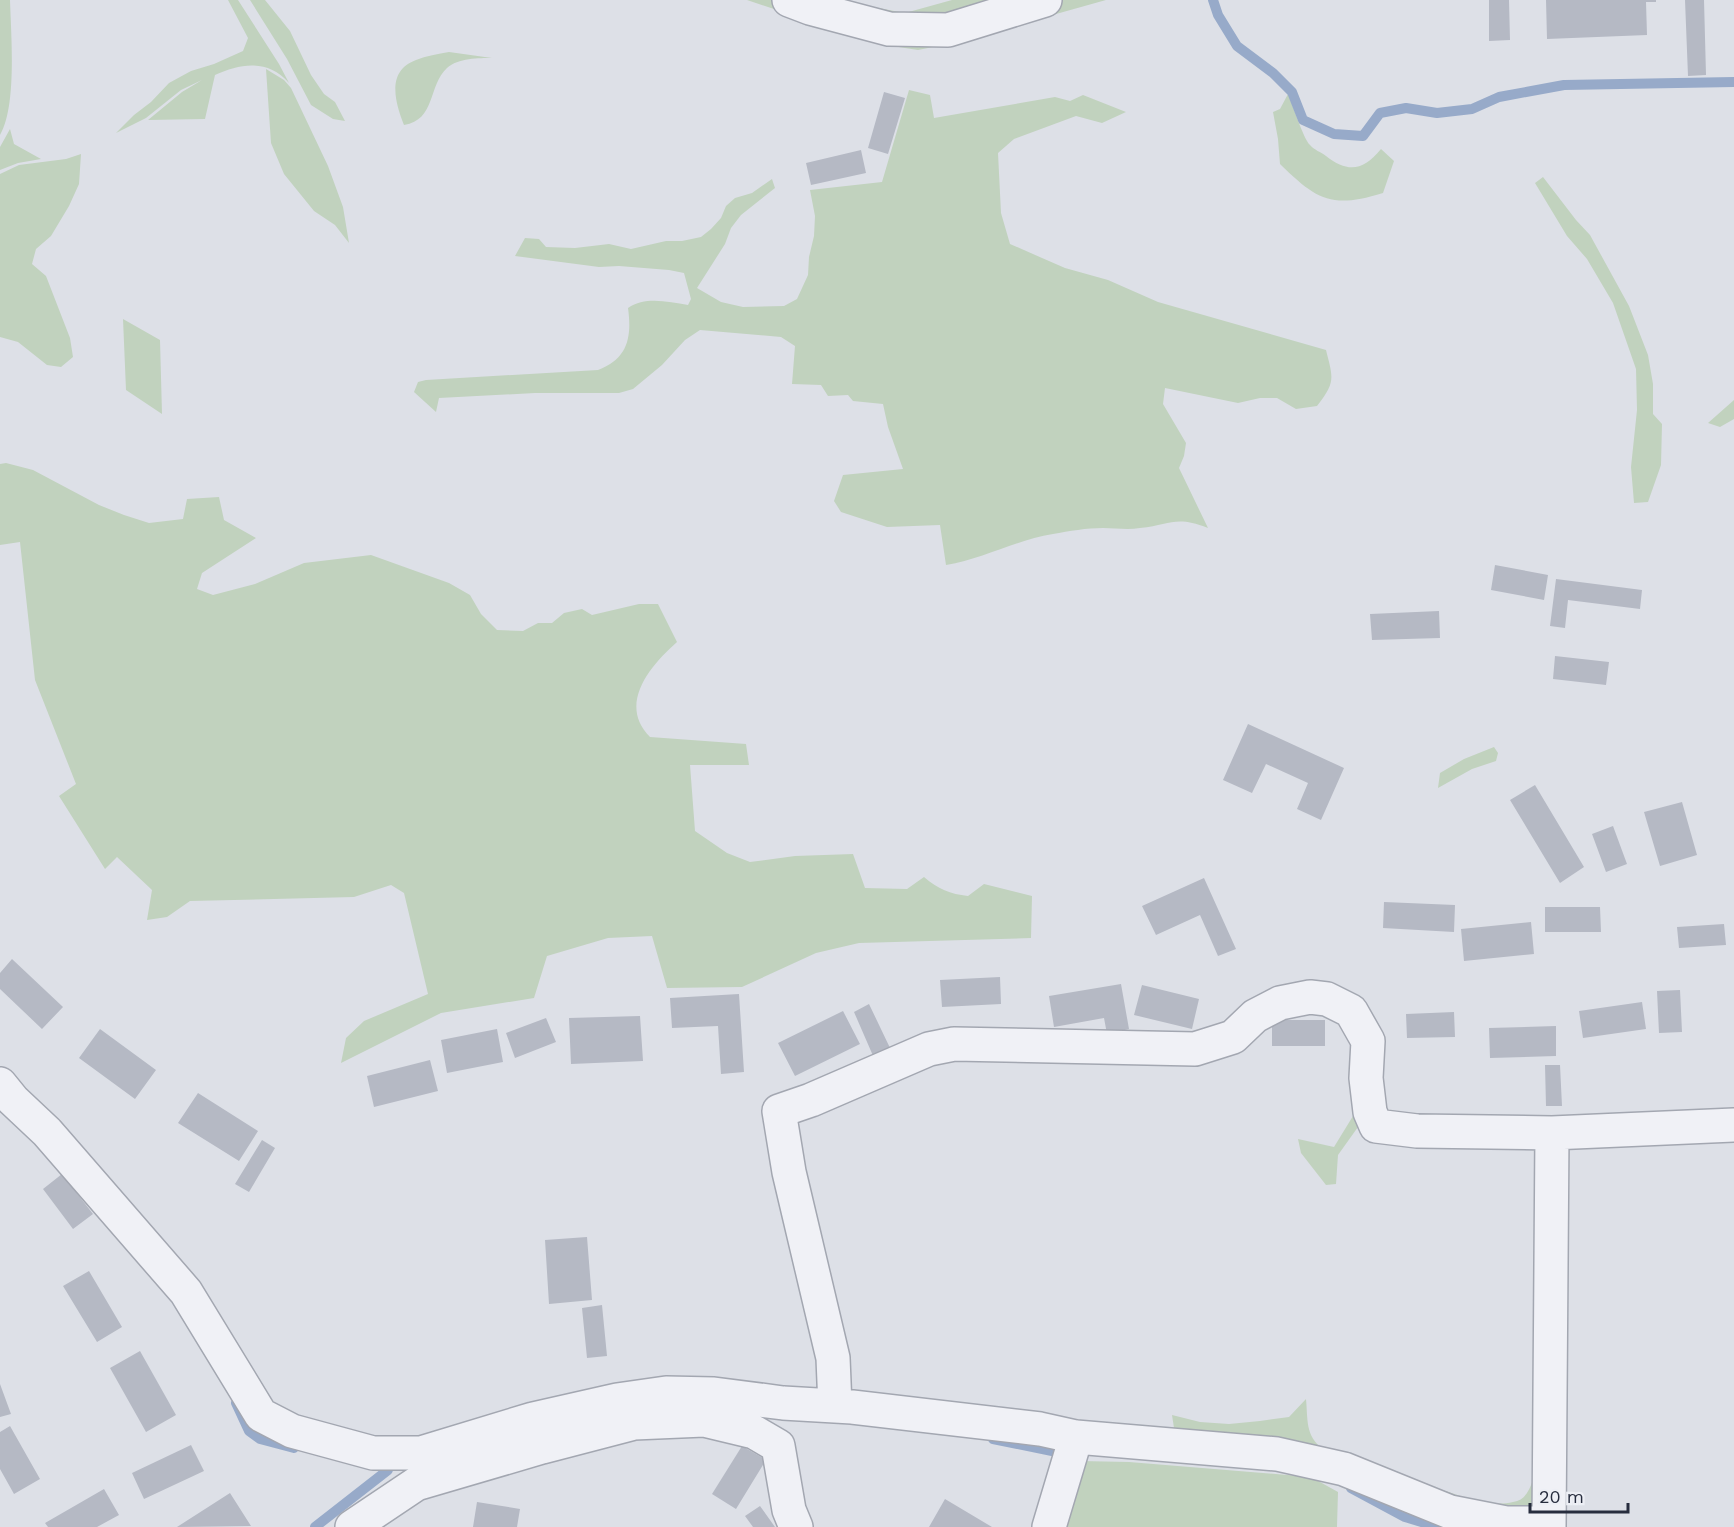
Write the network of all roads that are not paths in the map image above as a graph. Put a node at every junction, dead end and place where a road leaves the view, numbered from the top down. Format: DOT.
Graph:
graph roads {
  1 [pos="789,0"];
  2 [pos="1045,0"];
  3 [pos="0,1084"];
  4 [pos="1734,1125"];
  5 [pos="1552,1133"];
  6 [pos="835,1406"];
  7 [pos="1076,1437"];
  8 [pos="1548,1525"];
  9 [pos="352,1527"];
  10 [pos="796,1527"];
  11 [pos="1049,1527"];
  1 -- 2 [label="street"];
  3 -- 6 [label="street"];
  4 -- 5 [label="street"];
  5 -- 6 [label="street"];
  5 -- 8 [label="street"];
  6 -- 7 [label="street"];
  7 -- 8 [label="street"];
  7 -- 11 [label="street"];
  9 -- 10 [label="street"];
}
